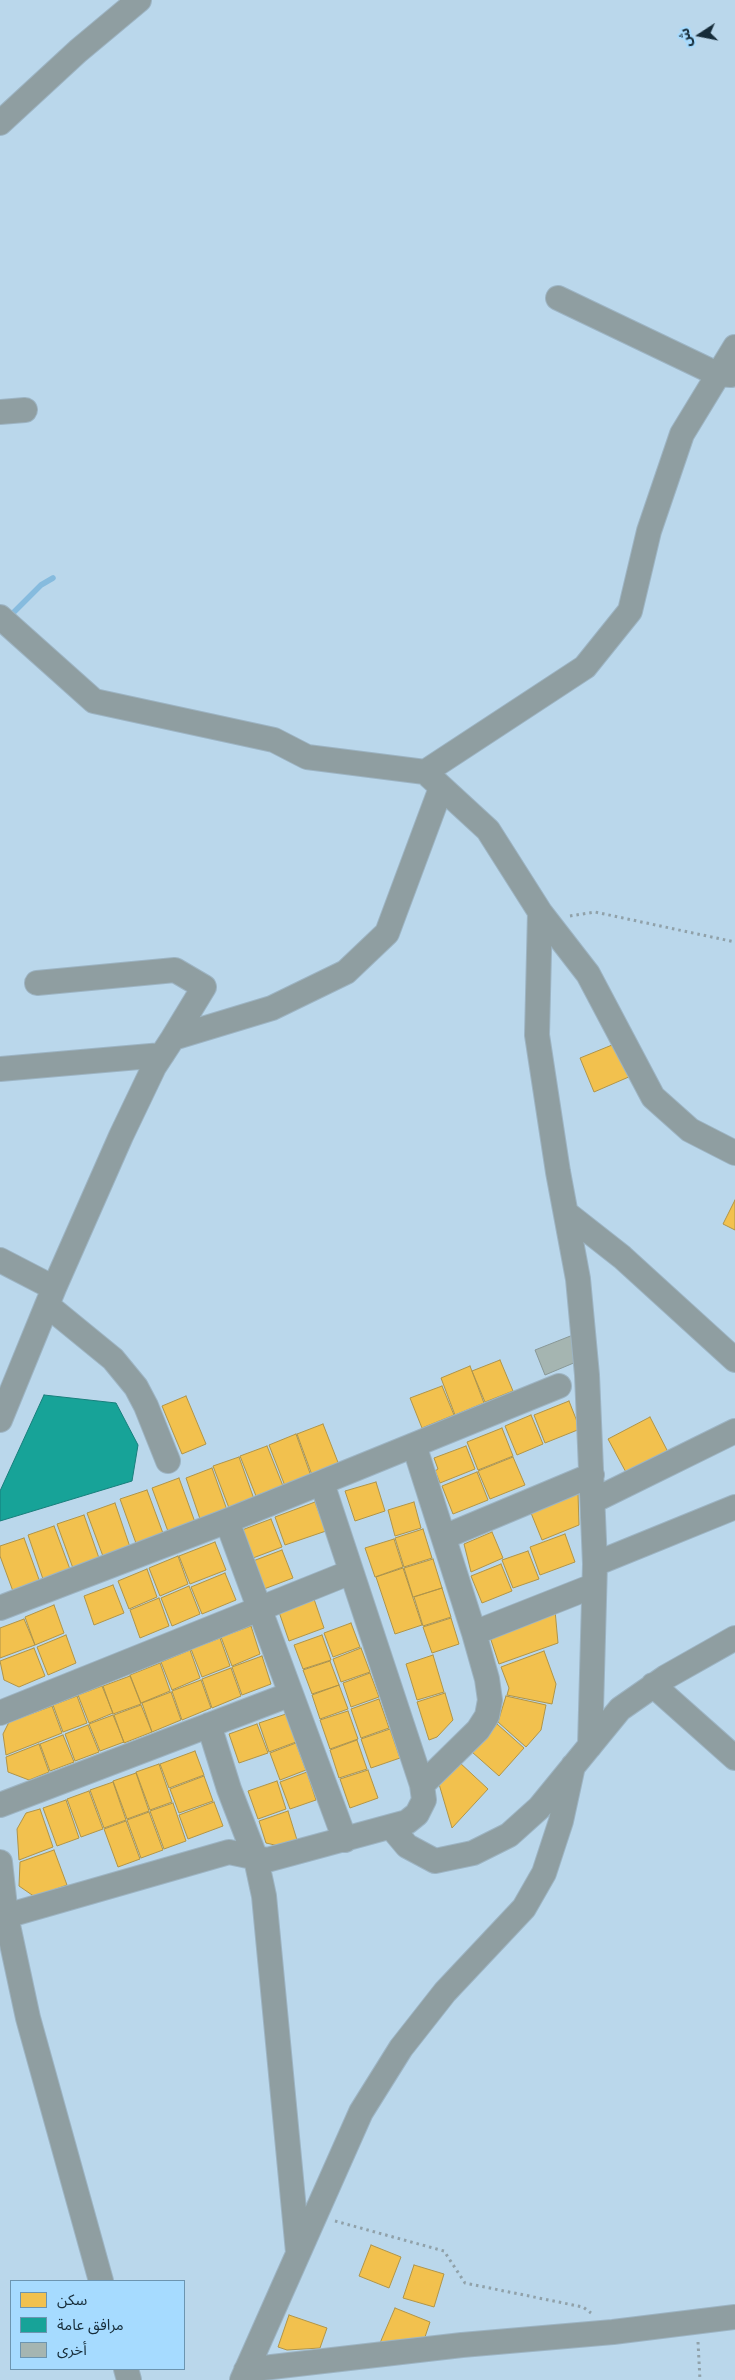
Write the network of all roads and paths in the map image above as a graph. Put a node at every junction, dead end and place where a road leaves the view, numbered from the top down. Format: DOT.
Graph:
graph roads {
  1 [pos="139,0"];
  2 [pos="0,123"];
  3 [pos="558,298"];
  4 [pos="735,347"];
  5 [pos="726,374"];
  6 [pos="25,410"];
  7 [pos="0,412"];
  8 [pos="5,622"];
  9 [pos="433,780"];
  10 [pos="544,916"];
  11 [pos="735,942"];
  12 [pos="37,983"];
  13 [pos="168,1046"];
  14 [pos="0,1069"];
  15 [pos="735,1152"];
  16 [pos="566,1213"];
  17 [pos="0,1260"];
  18 [pos="50,1296"];
  19 [pos="735,1360"];
  20 [pos="10,1369"];
  21 [pos="559,1386"];
  22 [pos="0,1420"];
  23 [pos="735,1431"];
  24 [pos="414,1445"];
  25 [pos="168,1461"];
  26 [pos="592,1475"];
  27 [pos="322,1483"];
  28 [pos="594,1501"];
  29 [pos="735,1507"];
  30 [pos="227,1521"];
  31 [pos="444,1537"];
  32 [pos="351,1572"];
  33 [pos="594,1575"];
  34 [pos="0,1608"];
  35 [pos="260,1608"];
  36 [pos="474,1633"];
  37 [pos="735,1638"];
  38 [pos="653,1686"];
  39 [pos="291,1694"];
  40 [pos="0,1713"];
  41 [pos="209,1725"];
  42 [pos="590,1746"];
  43 [pos="735,1758"];
  44 [pos="572,1766"];
  45 [pos="422,1784"];
  46 [pos="0,1805"];
  47 [pos="391,1827"];
  48 [pos="344,1840"];
  49 [pos="256,1859"];
  50 [pos="1,1876"];
  51 [pos="6,1916"];
  52 [pos="315,2216"];
  53 [pos="298,2254"];
  54 [pos="101,2280"];
  55 [pos="735,2317"];
  56 [pos="696,2322"];
  57 [pos="612,2332"];
  58 [pos="244,2375"];
  59 [pos="700,2380"];
  1 -- 2 [label="street"];
  3 -- 5 [label="street"];
  4 -- 5 [label="street"];
  5 -- 9 [label="street"];
  6 -- 7 [label="street"];
  8 -- 9 [label="street"];
  9 -- 10 [label="street"];
  9 -- 13 [label="street"];
  10 -- 11 [label="path"];
  10 -- 15 [label="street"];
  10 -- 16 [label="street"];
  12 -- 13 [label="street"];
  13 -- 14 [label="street"];
  13 -- 18 [label="street"];
  16 -- 19 [label="street"];
  16 -- 26 [label="street"];
  17 -- 18 [label="street"];
  18 -- 20 [label="street"];
  18 -- 25 [label="street"];
  20 -- 22 [label="street"];
  21 -- 24 [label="street"];
  23 -- 28 [label="street"];
  24 -- 27 [label="street"];
  24 -- 31 [label="street"];
  26 -- 28 [label="street"];
  26 -- 31 [label="street"];
  27 -- 30 [label="street"];
  27 -- 32 [label="street"];
  28 -- 33 [label="street"];
  29 -- 33 [label="street"];
  30 -- 34 [label="street"];
  30 -- 35 [label="street"];
  31 -- 36 [label="street"];
  32 -- 35 [label="street"];
  32 -- 45 [label="street"];
  33 -- 36 [label="street"];
  33 -- 42 [label="street"];
  35 -- 39 [label="street"];
  35 -- 40 [label="street"];
  36 -- 45 [label="street"];
  37 -- 38 [label="street"];
  38 -- 42 [label="street"];
  38 -- 43 [label="street"];
  39 -- 41 [label="street"];
  39 -- 48 [label="street"];
  41 -- 46 [label="street"];
  41 -- 49 [label="street"];
  42 -- 44 [label="street"];
  44 -- 47 [label="street"];
  44 -- 52 [label="street"];
  45 -- 47 [label="street"];
  47 -- 48 [label="street"];
  48 -- 49 [label="street"];
  49 -- 51 [label="street"];
  49 -- 53 [label="street"];
  50 -- 51 [label="street"];
  51 -- 54 [label="street"];
  52 -- 53 [label="street"];
  52 -- 57 [label="path"];
  53 -- 58 [label="street"];
  55 -- 56 [label="street"];
  56 -- 57 [label="street"];
  56 -- 59 [label="path"];
  57 -- 58 [label="street"];
}
